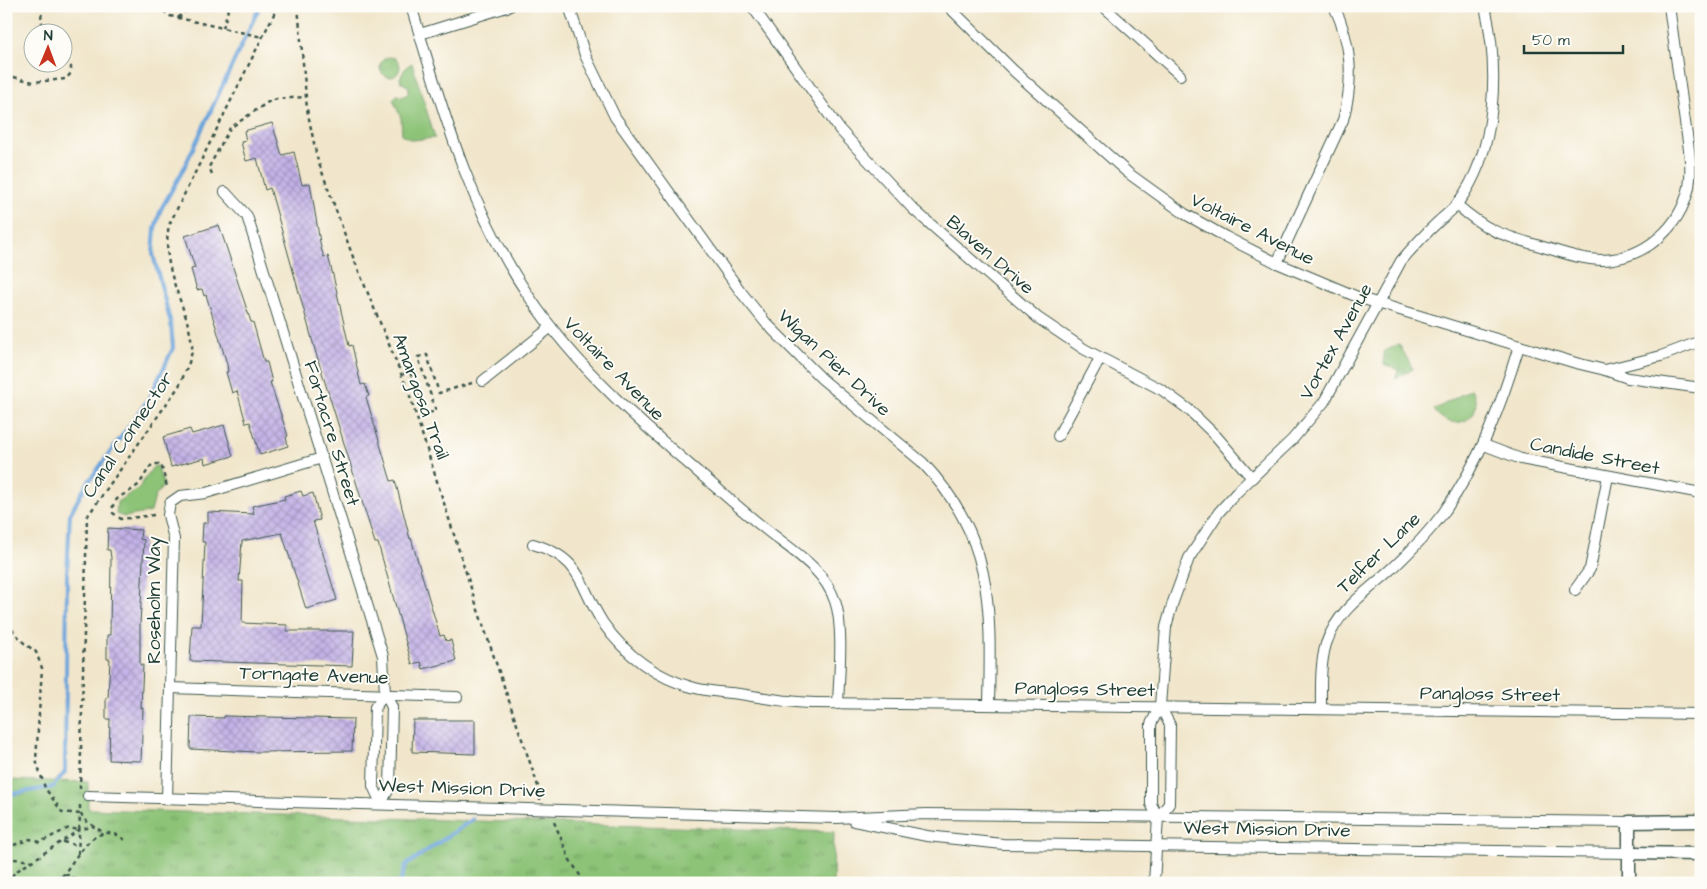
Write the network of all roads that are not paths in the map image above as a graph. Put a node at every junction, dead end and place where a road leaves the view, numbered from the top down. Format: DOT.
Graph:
graph roads {
  1 [pos="411,6"];
  2 [pos="510,6"];
  3 [pos="569,6"];
  4 [pos="752,6"];
  5 [pos="948,6"];
  6 [pos="1103,6"];
  7 [pos="1334,6"];
  8 [pos="1485,6"];
  9 [pos="1669,6"];
  10 [pos="420,34"];
  11 [pos="1180,75"];
  12 [pos="225,192"];
  13 [pos="1457,205"];
  14 [pos="1277,263"];
  15 [pos="1376,304"];
  16 [pos="551,327"];
  17 [pos="1701,341"];
  18 [pos="1519,346"];
  19 [pos="1100,358"];
  20 [pos="1606,370"];
  21 [pos="478,381"];
  22 [pos="1701,388"];
  23 [pos="1058,436"];
  24 [pos="1484,445"];
  25 [pos="322,458"];
  26 [pos="1608,476"];
  27 [pos="1252,478"];
  28 [pos="1701,493"];
  29 [pos="533,544"];
  30 [pos="1574,590"];
  31 [pos="170,688"];
  32 [pos="385,694"];
  33 [pos="456,697"];
  34 [pos="838,704"];
  35 [pos="989,705"];
  36 [pos="1160,706"];
  37 [pos="1321,708"];
  38 [pos="1701,714"];
  39 [pos="88,796"];
  40 [pos="167,799"];
  41 [pos="381,803"];
  42 [pos="1158,817"];
  43 [pos="836,818"];
  44 [pos="1701,821"];
  45 [pos="1629,822"];
  46 [pos="1155,845"];
  47 [pos="1630,853"];
  48 [pos="1701,854"];
  49 [pos="1154,883"];
  50 [pos="1629,883"];
  1 -- 10 [label="street, Voltaire Avenue"];
  2 -- 10 [label="street"];
  3 -- 35 [label="street, Wigan Pier Drive"];
  4 -- 19 [label="street, Blaven Drive"];
  5 -- 14 [label="street, Voltaire Avenue"];
  6 -- 11 [label="street"];
  7 -- 14 [label="street"];
  8 -- 13 [label="street, Vortex Avenue"];
  9 -- 13 [label="street"];
  10 -- 16 [label="street, Voltaire Avenue"];
  12 -- 25 [label="street, Fortacre Street"];
  13 -- 15 [label="street, Vortex Avenue"];
  14 -- 15 [label="street, Voltaire Avenue"];
  15 -- 18 [label="street, Voltaire Avenue"];
  15 -- 27 [label="street, Vortex Avenue"];
  16 -- 21 [label="street"];
  16 -- 34 [label="street, Voltaire Avenue"];
  17 -- 20 [label="street, Voltaire Avenue"];
  18 -- 20 [label="street, Voltaire Avenue"];
  18 -- 24 [label="street, Telfer Lane"];
  19 -- 23 [label="street"];
  19 -- 27 [label="street, Blaven Drive"];
  20 -- 22 [label="street, Voltaire Avenue"];
  24 -- 26 [label="street, Candide Street"];
  24 -- 37 [label="street, Telfer Lane"];
  25 -- 31 [label="street, Roseholm Way"];
  25 -- 32 [label="street, Fortacre Street"];
  26 -- 28 [label="street, Candide Street"];
  26 -- 30 [label="street"];
  27 -- 36 [label="street, Vortex Avenue"];
  29 -- 34 [label="street, Pangloss Street"];
  31 -- 32 [label="street, Torngate Avenue"];
  31 -- 40 [label="street, Roseholm Way"];
  32 -- 33 [label="street, Torngate Avenue"];
  32 -- 41 [label="street, Fortacre Street"];
  32 -- 41 [label="street, Fortacre Street"];
  34 -- 35 [label="street, Pangloss Street"];
  35 -- 36 [label="street, Pangloss Street"];
  36 -- 37 [label="street, Pangloss Street"];
  36 -- 42 [label="street, Vortex Avenue"];
  36 -- 42 [label="street, Vortex Avenue"];
  37 -- 38 [label="street, Pangloss Street"];
  39 -- 40 [label="street, West Mission Drive"];
  40 -- 41 [label="street, West Mission Drive"];
  41 -- 43 [label="street, West Mission Drive"];
  42 -- 43 [label="street, West Mission Drive"];
  42 -- 45 [label="street, West Mission Drive"];
  42 -- 46 [label="street, Vortex Avenue"];
  43 -- 46 [label="street, West Mission Drive"];
  44 -- 45 [label="street, West Mission Drive"];
  45 -- 47 [label="street"];
  46 -- 47 [label="street, West Mission Drive"];
  46 -- 49 [label="street, Vortex Avenue"];
  47 -- 48 [label="street, West Mission Drive"];
  47 -- 50 [label="street"];
}
